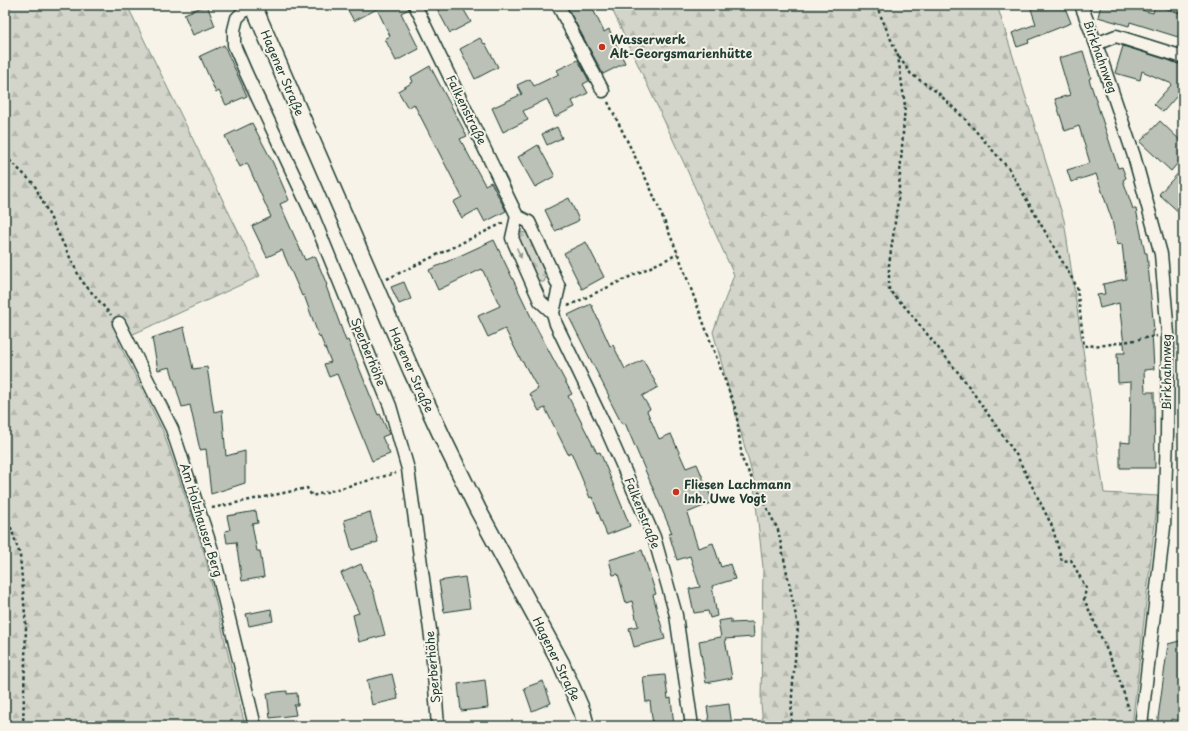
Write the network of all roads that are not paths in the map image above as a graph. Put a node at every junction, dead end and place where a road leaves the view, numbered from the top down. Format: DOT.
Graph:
graph roads {
  1 [pos="415,5"];
  2 [pos="558,5"];
  3 [pos="1080,5"];
  4 [pos="253,6"];
  5 [pos="1096,44"];
  6 [pos="1183,56"];
  7 [pos="603,91"];
  8 [pos="517,216"];
  9 [pos="553,313"];
  10 [pos="119,323"];
  11 [pos="255,726"];
  12 [pos="438,726"];
  13 [pos="586,726"];
  14 [pos="692,726"];
  15 [pos="1141,726"];
  1 -- 8 [label="street, Falkenstraße"];
  2 -- 7 [label="street"];
  3 -- 5 [label="street, Birkhahnweg"];
  4 -- 12 [label="street, Sperberhöhe"];
  4 -- 13 [label="main road, Hagener Straße"];
  5 -- 6 [label="street"];
  5 -- 15 [label="street, Birkhahnweg"];
  8 -- 9 [label="street, Falkenstraße, one-way"];
  8 -- 9 [label="street, Falkenstraße"];
  9 -- 14 [label="street, Falkenstraße"];
  10 -- 11 [label="street, Am Holzhauser Berg"];
}
